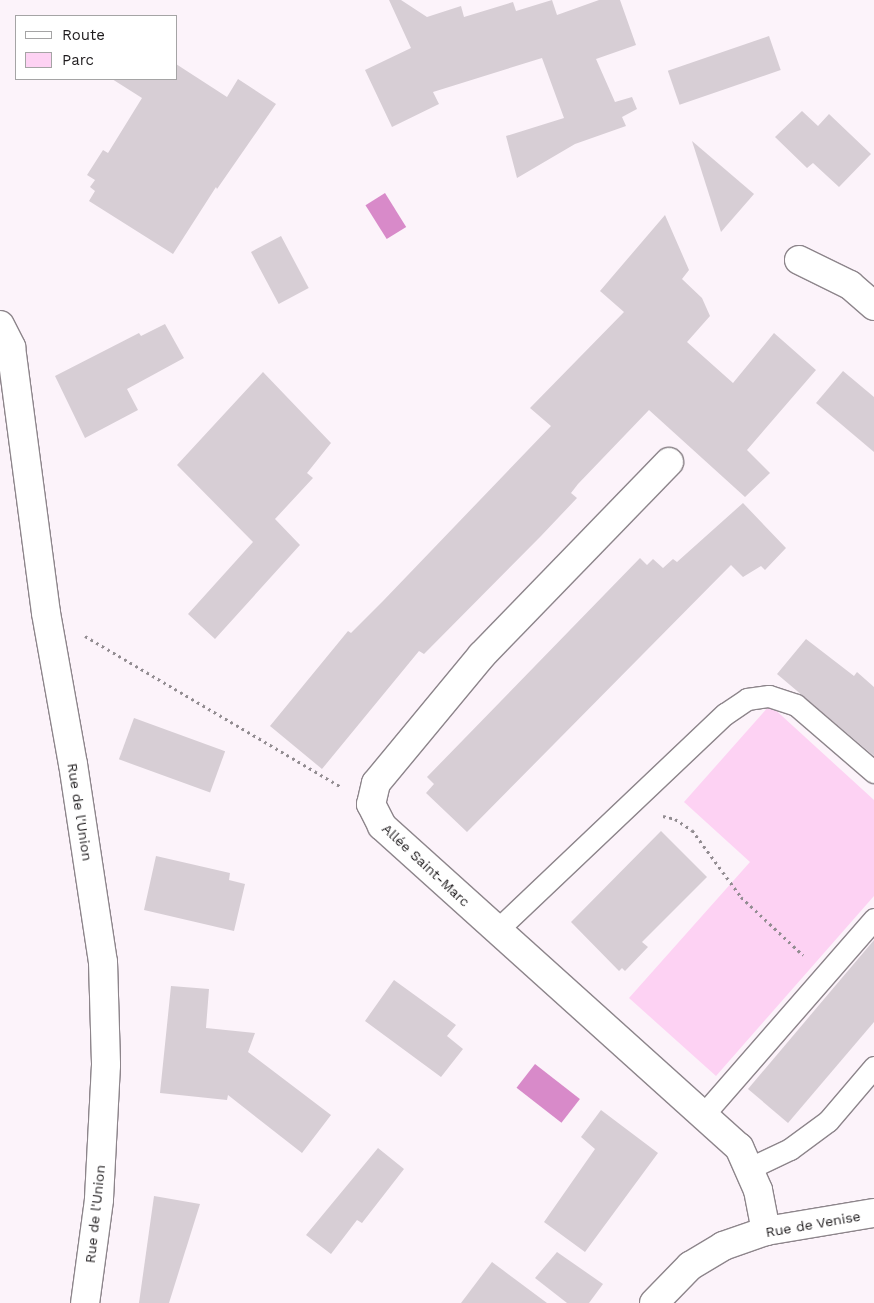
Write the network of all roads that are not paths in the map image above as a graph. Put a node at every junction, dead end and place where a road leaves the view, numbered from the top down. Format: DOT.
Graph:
graph roads {
  1 [pos="799,260"];
  2 [pos="874,306"];
  3 [pos="0,325"];
  4 [pos="669,462"];
  5 [pos="874,772"];
  6 [pos="874,919"];
  7 [pos="497,930"];
  8 [pos="874,1067"];
  9 [pos="703,1115"];
  10 [pos="750,1168"];
  11 [pos="874,1212"];
  12 [pos="766,1231"];
  13 [pos="85,1303"];
  14 [pos="654,1303"];
  1 -- 2 [label="street"];
  3 -- 13 [label="street, Rue de l'Union"];
  4 -- 7 [label="street, Allée Saint-Marc"];
  5 -- 7 [label="lane"];
  6 -- 9 [label="lane"];
  7 -- 9 [label="street, Allée Saint-Marc"];
  8 -- 10 [label="lane"];
  9 -- 10 [label="street, Allée Saint-Marc"];
  10 -- 12 [label="street, Allée Saint-Marc"];
  11 -- 12 [label="street, Rue de Venise"];
  12 -- 14 [label="street, Rue de Venise"];
}
